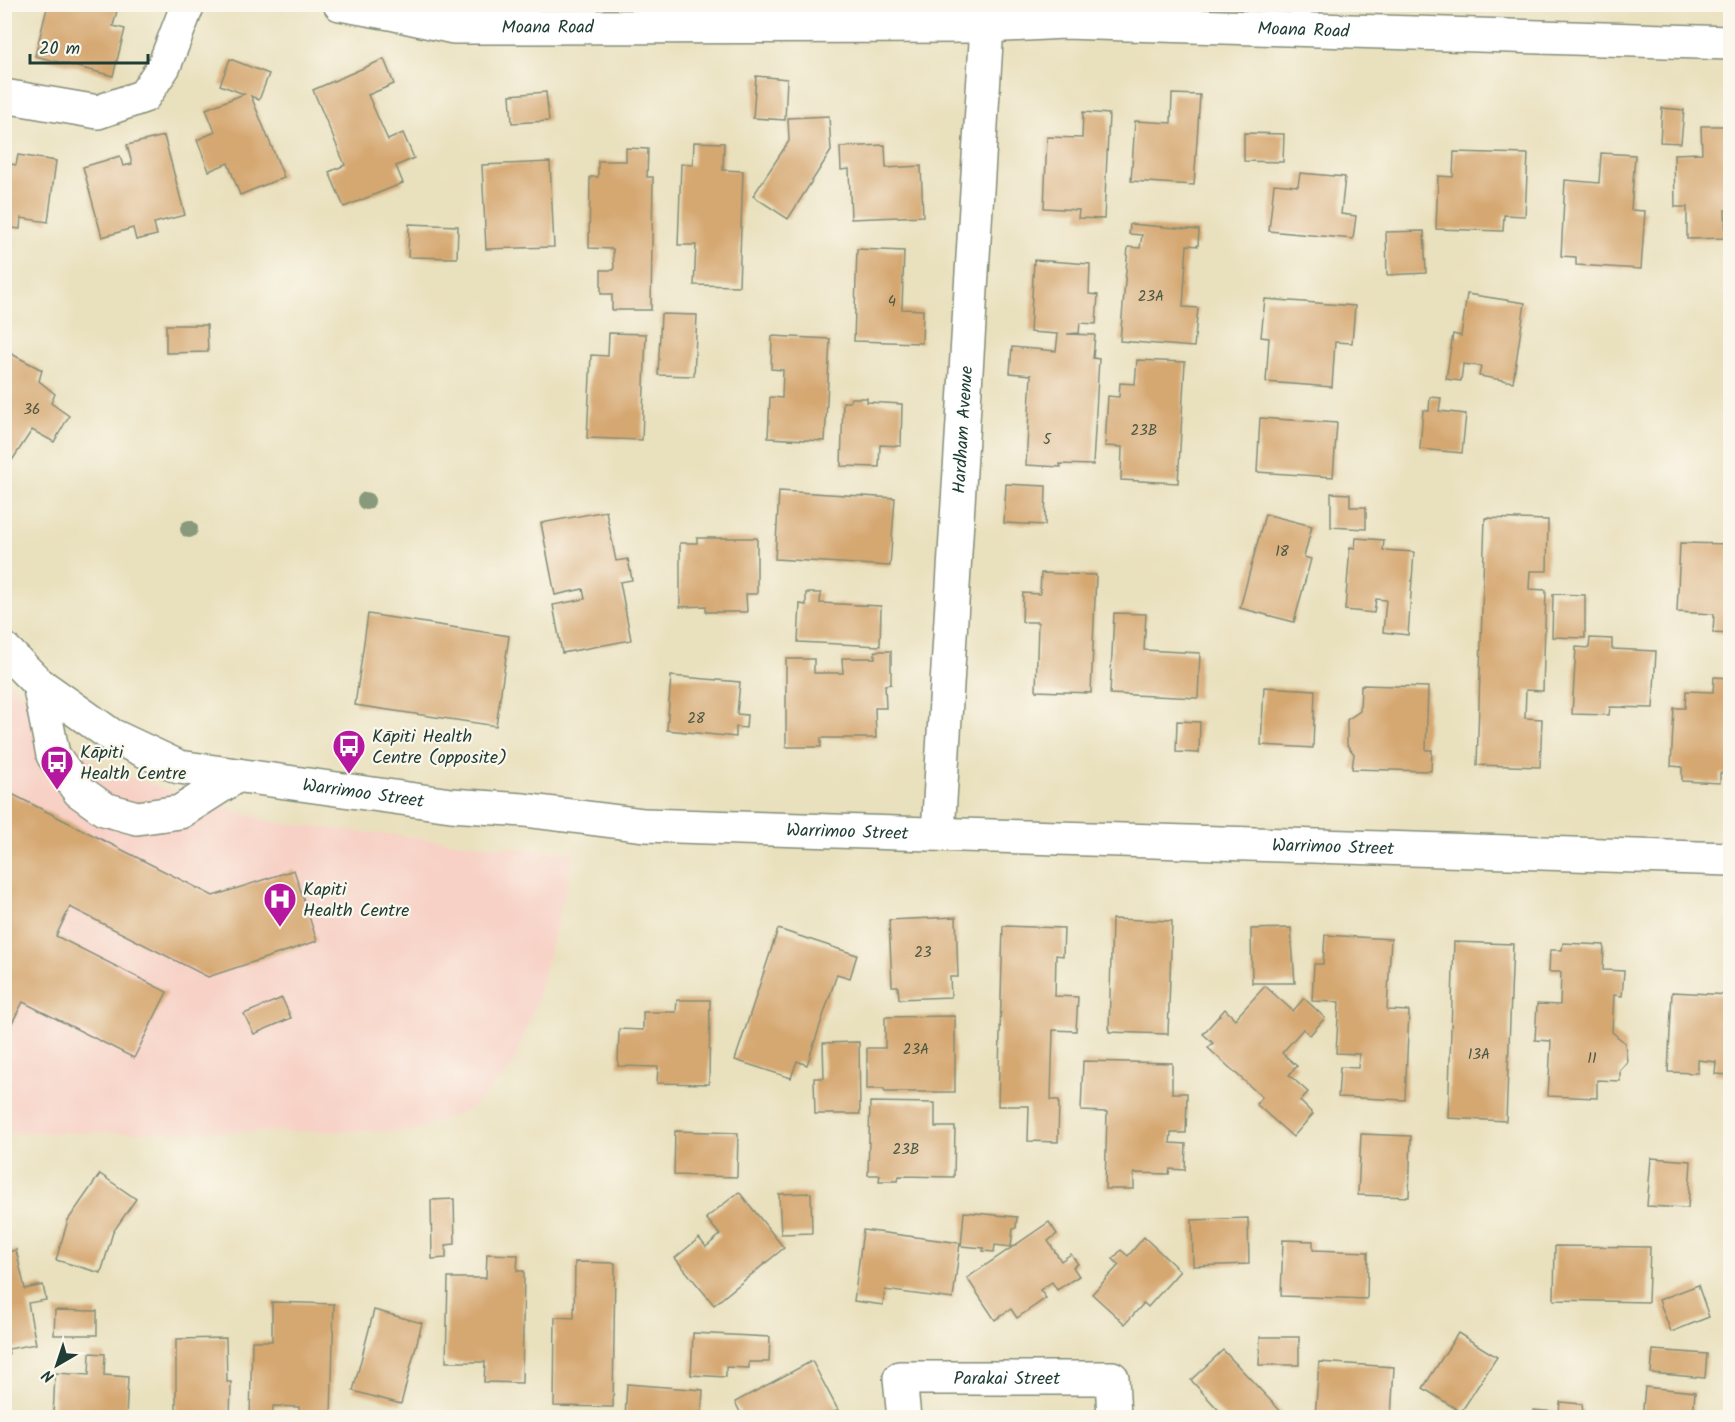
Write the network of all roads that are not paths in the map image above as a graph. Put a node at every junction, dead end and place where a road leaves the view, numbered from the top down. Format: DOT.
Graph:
graph roads {
  1 [pos="188,4"];
  2 [pos="340,4"];
  3 [pos="1065,13"];
  4 [pos="451,16"];
  5 [pos="987,26"];
  6 [pos="1731,44"];
  7 [pos="4,96"];
  8 [pos="4,649"];
  9 [pos="39,684"];
  10 [pos="238,775"];
  11 [pos="938,833"];
  12 [pos="1731,859"];
  13 [pos="904,1418"];
  14 [pos="1114,1418"];
  1 -- 7 [label="street"];
  2 -- 4 [label="street, Moana Road"];
  3 -- 5 [label="street, Moana Road"];
  3 -- 6 [label="street, Moana Road"];
  4 -- 5 [label="street, Moana Road"];
  5 -- 11 [label="street, Hardham Avenue"];
  8 -- 9 [label="street, Warrimoo Street"];
  9 -- 10 [label="street, Warrimoo Street"];
  9 -- 10 [label="street"];
  10 -- 11 [label="street, Warrimoo Street"];
  11 -- 12 [label="street, Warrimoo Street"];
  13 -- 14 [label="street, Parakai Street"];
}
